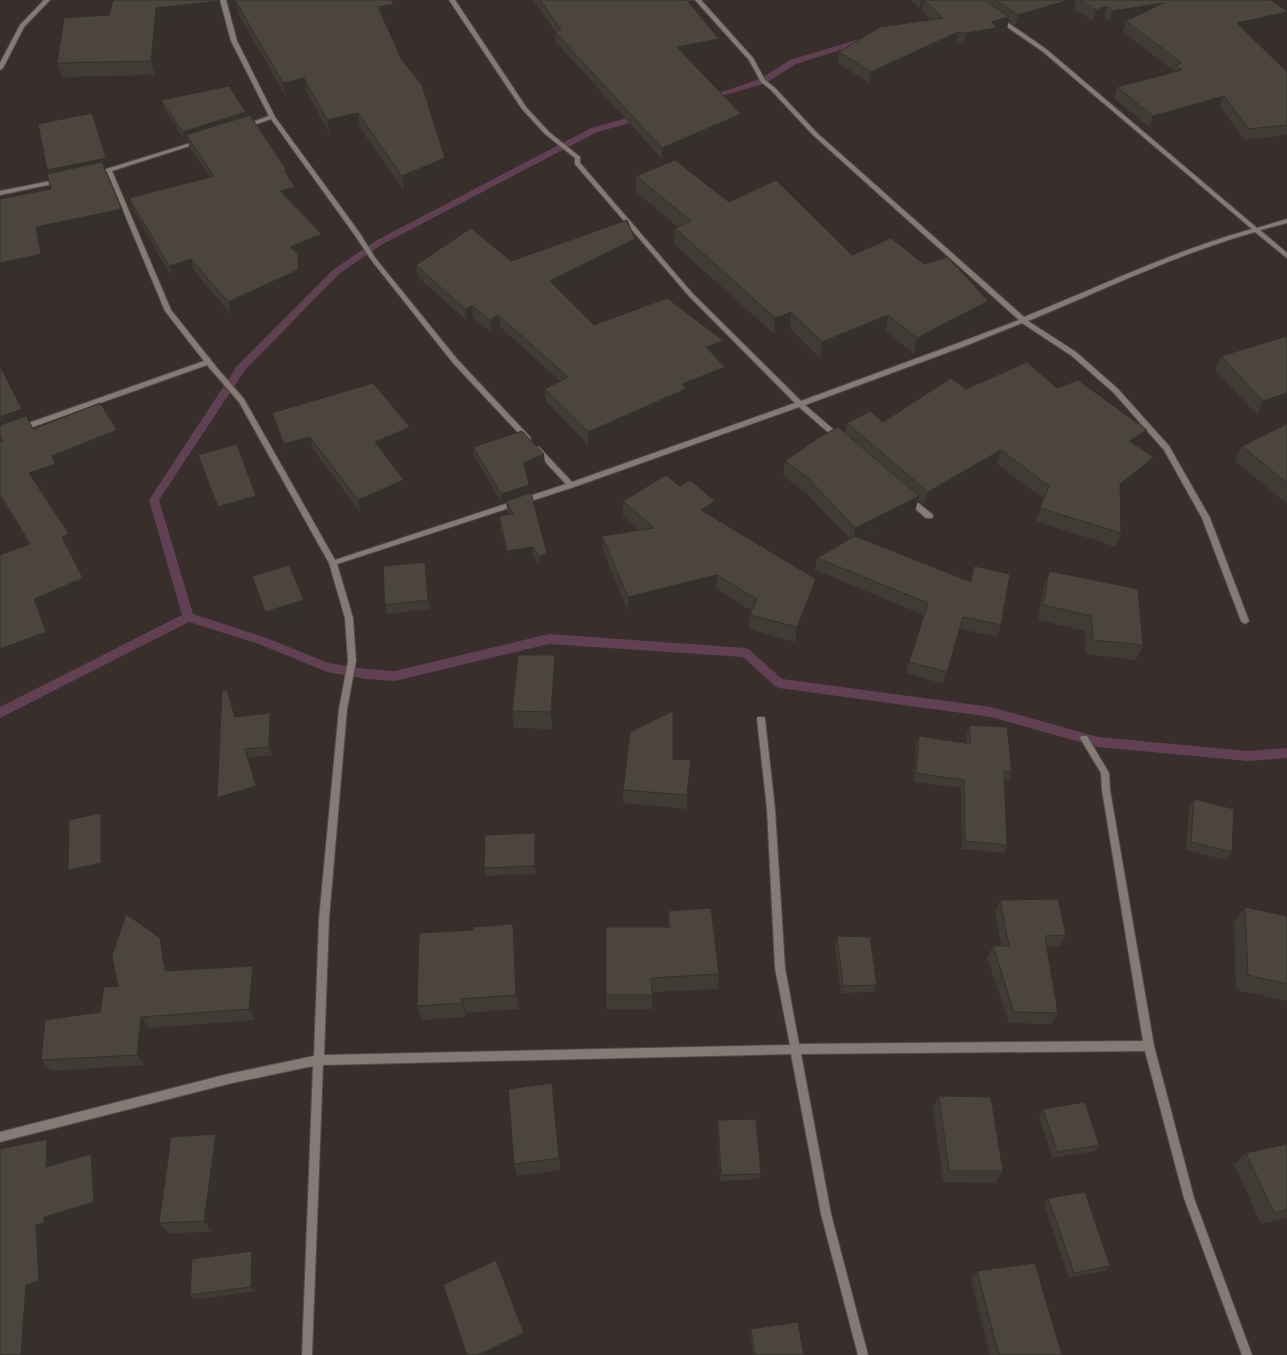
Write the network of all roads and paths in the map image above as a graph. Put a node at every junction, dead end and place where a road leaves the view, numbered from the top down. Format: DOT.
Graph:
graph roads {
  1 [pos="47,0"];
  2 [pos="223,0"];
  3 [pos="452,0"];
  4 [pos="698,0"];
  5 [pos="992,14"];
  6 [pos="0,68"];
  7 [pos="272,118"];
  8 [pos="238,129"];
  9 [pos="204,141"];
  10 [pos="108,170"];
  11 [pos="101,172"];
  12 [pos="70,178"];
  13 [pos="0,193"];
  14 [pos="1287,222"];
  15 [pos="1255,230"];
  16 [pos="1287,256"];
  17 [pos="1024,321"];
  18 [pos="208,362"];
  19 [pos="800,404"];
  20 [pos="15,430"];
  21 [pos="847,445"];
  22 [pos="571,485"];
  23 [pos="900,490"];
  24 [pos="929,516"];
  25 [pos="333,563"];
  26 [pos="1245,621"];
  27 [pos="761,719"];
  28 [pos="1084,738"];
  29 [pos="1149,1046"];
  30 [pos="796,1049"];
  31 [pos="318,1060"];
  32 [pos="0,1137"];
  33 [pos="307,1355"];
  34 [pos="863,1355"];
  35 [pos="1247,1355"];
  1 -- 6 [label="street"];
  2 -- 7 [label="street"];
  3 -- 19 [label="street"];
  4 -- 17 [label="street"];
  5 -- 15 [label="street"];
  7 -- 8 [label="street"];
  7 -- 22 [label="street"];
  9 -- 10 [label="street"];
  10 -- 11 [label="street"];
  10 -- 18 [label="street"];
  12 -- 13 [label="street"];
  14 -- 15 [label="street"];
  15 -- 16 [label="street"];
  15 -- 17 [label="street"];
  17 -- 19 [label="street"];
  17 -- 26 [label="street"];
  18 -- 20 [label="street"];
  18 -- 25 [label="street"];
  19 -- 21 [label="street"];
  19 -- 22 [label="street"];
  22 -- 25 [label="street"];
  23 -- 24 [label="street"];
  25 -- 31 [label="street"];
  27 -- 30 [label="street"];
  28 -- 29 [label="street"];
  29 -- 30 [label="street"];
  29 -- 35 [label="street"];
  30 -- 31 [label="street"];
  30 -- 34 [label="street"];
  31 -- 32 [label="street"];
  31 -- 33 [label="street"];
}
